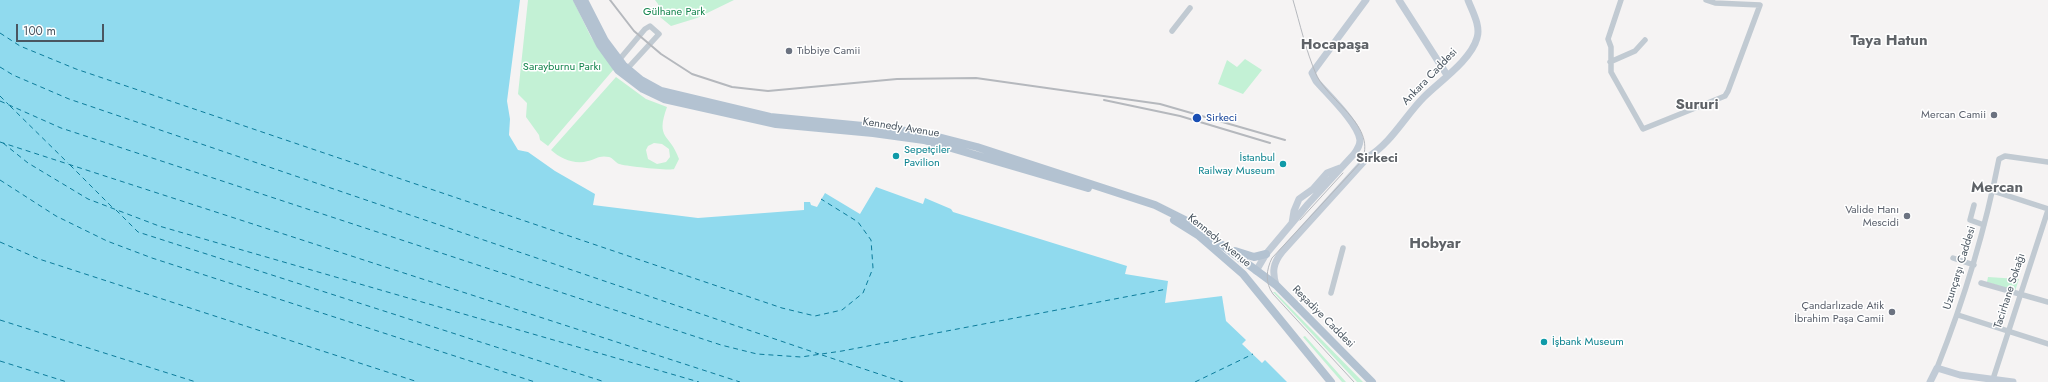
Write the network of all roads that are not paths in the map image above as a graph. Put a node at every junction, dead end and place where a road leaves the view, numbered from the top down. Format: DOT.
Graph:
graph roads {
  1 [pos="577,0"];
  2 [pos="584,0"];
  3 [pos="1366,0"];
  4 [pos="1399,0"];
  5 [pos="1468,0"];
  6 [pos="1621,0"];
  7 [pos="1706,0"];
  8 [pos="1190,8"];
  9 [pos="1172,31"];
  10 [pos="1645,40"];
  11 [pos="619,60"];
  12 [pos="1610,62"];
  13 [pos="627,69"];
  14 [pos="618,70"];
  15 [pos="1448,75"];
  16 [pos="677,99"];
  17 [pos="1354,154"];
  18 [pos="1368,157"];
  19 [pos="2048,162"];
  20 [pos="1992,191"];
  21 [pos="1146,202"];
  22 [pos="1974,205"];
  23 [pos="1153,209"];
  24 [pos="2048,209"];
  25 [pos="1984,225"];
  26 [pos="1343,248"];
  27 [pos="1228,249"];
  28 [pos="1266,254"];
  29 [pos="1953,258"];
  30 [pos="1974,265"];
  31 [pos="1256,271"];
  32 [pos="1981,283"];
  33 [pos="1276,286"];
  34 [pos="1257,292"];
  35 [pos="1331,293"];
  36 [pos="2020,294"];
  37 [pos="2048,302"];
  38 [pos="1958,315"];
  39 [pos="2008,330"];
  40 [pos="2048,344"];
  41 [pos="1937,368"];
  42 [pos="1992,380"];
  43 [pos="1331,382"];
  44 [pos="1372,382"];
  45 [pos="1930,382"];
  46 [pos="2013,382"];
  1 -- 14 [label="main road, Kennedy Avenue"];
  2 -- 11 [label="main road, Kennedy Avenue"];
  3 -- 17 [label="main road"];
  4 -- 15 [label="main road"];
  5 -- 15 [label="main road, Ankara Caddesi"];
  6 -- 12 [label="street"];
  7 -- 12 [label="street"];
  8 -- 9 [label="street"];
  10 -- 12 [label="street"];
  11 -- 13 [label="main road, Kennedy Avenue"];
  11 -- 13 [label="street"];
  11 -- 14 [label="main road"];
  13 -- 14 [label="main road"];
  13 -- 16 [label="main road, Kennedy Avenue"];
  14 -- 16 [label="main road, Kennedy Avenue"];
  15 -- 18 [label="main road, Ankara Caddesi"];
  16 -- 21 [label="main road, Kennedy Avenue"];
  16 -- 23 [label="main road, Kennedy Avenue"];
  17 -- 18 [label="main road"];
  17 -- 28 [label="main road"];
  18 -- 33 [label="main road, Ankara Caddesi"];
  19 -- 20 [label="street, Uzunçarşı Caddesi"];
  20 -- 24 [label="street"];
  20 -- 25 [label="street, Uzunçarşı Caddesi"];
  21 -- 23 [label="main road"];
  21 -- 27 [label="main road, Kennedy Avenue"];
  22 -- 25 [label="street"];
  23 -- 34 [label="main road, Kennedy Avenue"];
  24 -- 36 [label="street, Tacirhane Sokağı"];
  25 -- 30 [label="street, Uzunçarşı Caddesi"];
  26 -- 35 [label="street"];
  27 -- 28 [label="main road"];
  27 -- 31 [label="main road, Kennedy Avenue"];
  28 -- 31 [label="main road"];
  29 -- 30 [label="street"];
  30 -- 38 [label="street, Uzunçarşı Caddesi"];
  31 -- 33 [label="main road, Reşadiye Caddesi"];
  31 -- 34 [label="main road"];
  32 -- 36 [label="street"];
  33 -- 44 [label="main road, Reşadiye Caddesi"];
  34 -- 43 [label="main road"];
  36 -- 37 [label="street"];
  36 -- 39 [label="street, Tacirhane Sokağı"];
  38 -- 39 [label="street"];
  38 -- 41 [label="street, Uzunçarşı Caddesi"];
  39 -- 40 [label="street"];
  39 -- 42 [label="street, Tacirhane Sokağı"];
  41 -- 42 [label="main road"];
  41 -- 45 [label="main road, Uzunçarşı Caddesi"];
  42 -- 46 [label="main road"];
}
